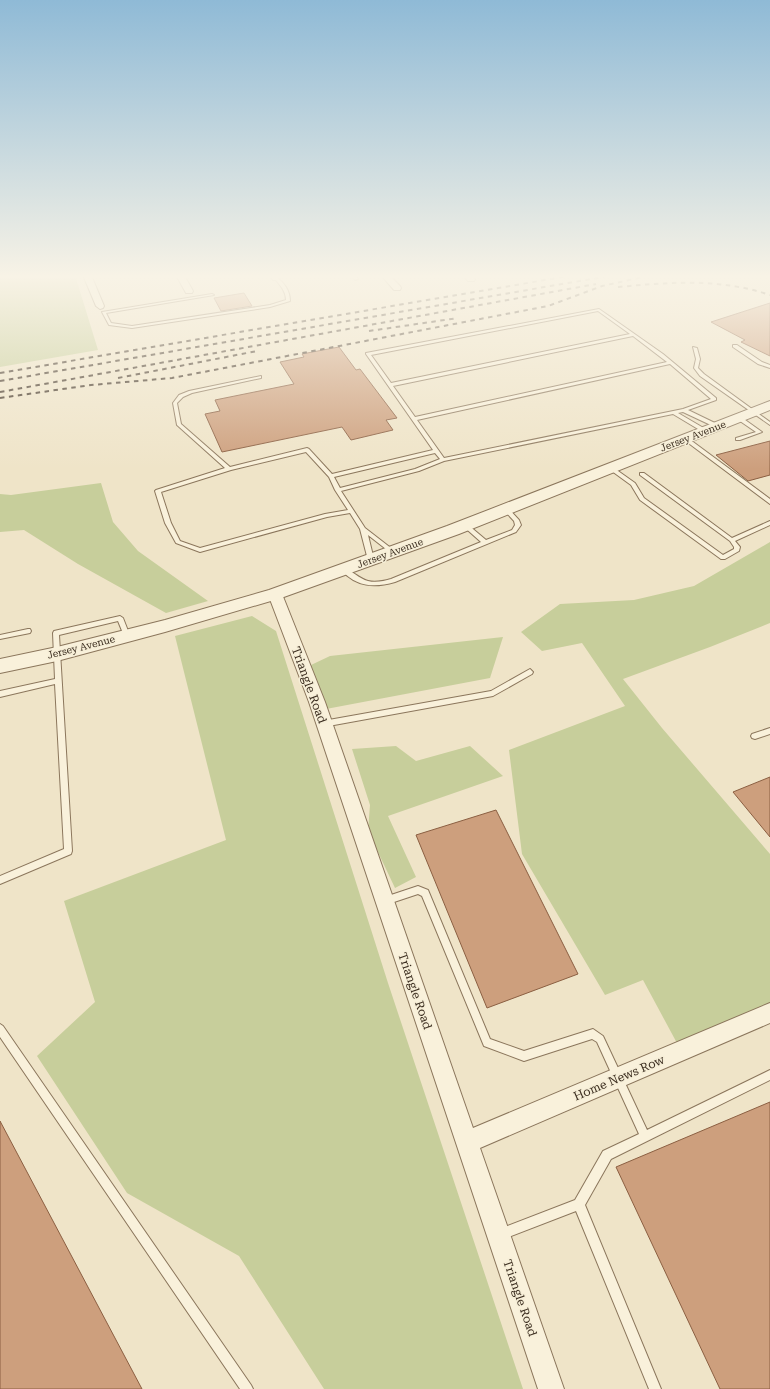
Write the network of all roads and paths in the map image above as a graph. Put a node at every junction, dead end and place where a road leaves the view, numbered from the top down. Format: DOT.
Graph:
graph roads {
  1 [pos="442,340"];
  2 [pos="609,340"];
  3 [pos="639,340"];
  4 [pos="735,346"];
  5 [pos="695,348"];
  6 [pos="751,356"];
  7 [pos="770,361"];
  8 [pos="670,363"];
  9 [pos="770,367"];
  10 [pos="259,377"];
  11 [pos="389,384"];
  12 [pos="770,405"];
  13 [pos="684,410"];
  14 [pos="674,412"];
  15 [pos="756,417"];
  16 [pos="414,419"];
  17 [pos="770,424"];
  18 [pos="711,428"];
  19 [pos="685,438"];
  20 [pos="738,439"];
  21 [pos="436,451"];
  22 [pos="443,460"];
  23 [pos="611,468"];
  24 [pos="229,469"];
  25 [pos="642,474"];
  26 [pos="331,476"];
  27 [pos="338,490"];
  28 [pos="770,502"];
  29 [pos="506,509"];
  30 [pos="351,510"];
  31 [pos="770,523"];
  32 [pos="465,525"];
  33 [pos="363,529"];
  34 [pos="732,540"];
  35 [pos="485,543"];
  36 [pos="393,552"];
  37 [pos="371,560"];
  38 [pos="344,570"];
  39 [pos="275,594"];
  40 [pos="28,631"];
  41 [pos="0,637"];
  42 [pos="57,654"];
  43 [pos="0,666"];
  44 [pos="530,672"];
  45 [pos="58,681"];
  46 [pos="0,694"];
  47 [pos="323,724"];
  48 [pos="770,731"];
  49 [pos="755,736"];
  50 [pos="0,880"];
  51 [pos="384,901"];
  52 [pos="770,1013"];
  53 [pos="0,1029"];
  54 [pos="770,1074"];
  55 [pos="618,1078"];
  56 [pos="645,1136"];
  57 [pos="467,1142"];
  58 [pos="578,1204"];
  59 [pos="499,1235"];
  60 [pos="247,1389"];
  61 [pos="551,1389"];
  62 [pos="655,1389"];
  1 -- 11 [label="lane"];
  2 -- 11 [label="lane"];
  3 -- 8 [label="lane"];
  4 -- 6 [label="lane"];
  5 -- 15 [label="lane"];
  6 -- 7 [label="lane"];
  6 -- 9 [label="lane"];
  8 -- 13 [label="lane"];
  8 -- 16 [label="lane"];
  10 -- 24 [label="lane"];
  11 -- 16 [label="lane"];
  12 -- 15 [label="street, Jersey Avenue"];
  13 -- 14 [label="lane"];
  13 -- 18 [label="lane"];
  14 -- 18 [label="lane"];
  14 -- 22 [label="lane"];
  15 -- 17 [label="lane"];
  15 -- 18 [label="street, Jersey Avenue"];
  15 -- 20 [label="lane"];
  16 -- 21 [label="lane"];
  18 -- 19 [label="street, Jersey Avenue"];
  19 -- 23 [label="street, Jersey Avenue"];
  19 -- 28 [label="lane"];
  21 -- 22 [label="lane"];
  21 -- 26 [label="lane"];
  22 -- 27 [label="lane"];
  23 -- 29 [label="street, Jersey Avenue"];
  23 -- 34 [label="lane"];
  24 -- 26 [label="lane"];
  24 -- 30 [label="lane"];
  25 -- 34 [label="lane"];
  26 -- 27 [label="lane"];
  27 -- 30 [label="lane"];
  29 -- 32 [label="street, Jersey Avenue"];
  29 -- 35 [label="lane"];
  30 -- 33 [label="lane"];
  31 -- 34 [label="lane"];
  32 -- 35 [label="lane"];
  32 -- 36 [label="street, Jersey Avenue"];
  33 -- 36 [label="lane"];
  33 -- 37 [label="lane"];
  35 -- 38 [label="lane"];
  36 -- 37 [label="street, Jersey Avenue"];
  37 -- 38 [label="street, Jersey Avenue"];
  38 -- 39 [label="street, Jersey Avenue"];
  39 -- 42 [label="street, Jersey Avenue"];
  39 -- 47 [label="street, Triangle Road"];
  40 -- 41 [label="lane"];
  42 -- 43 [label="street, Jersey Avenue"];
  42 -- 45 [label="lane"];
  44 -- 47 [label="lane"];
  45 -- 46 [label="lane"];
  45 -- 50 [label="lane"];
  47 -- 51 [label="street, Triangle Road"];
  48 -- 49 [label="lane"];
  51 -- 55 [label="lane"];
  51 -- 57 [label="street, Triangle Road"];
  52 -- 55 [label="street, Home News Row"];
  53 -- 60 [label="lane"];
  54 -- 56 [label="lane"];
  55 -- 56 [label="lane"];
  55 -- 57 [label="street, Home News Row"];
  56 -- 58 [label="lane"];
  57 -- 59 [label="street, Triangle Road"];
  58 -- 59 [label="lane"];
  58 -- 62 [label="lane"];
  59 -- 61 [label="street, Triangle Road"];
}
